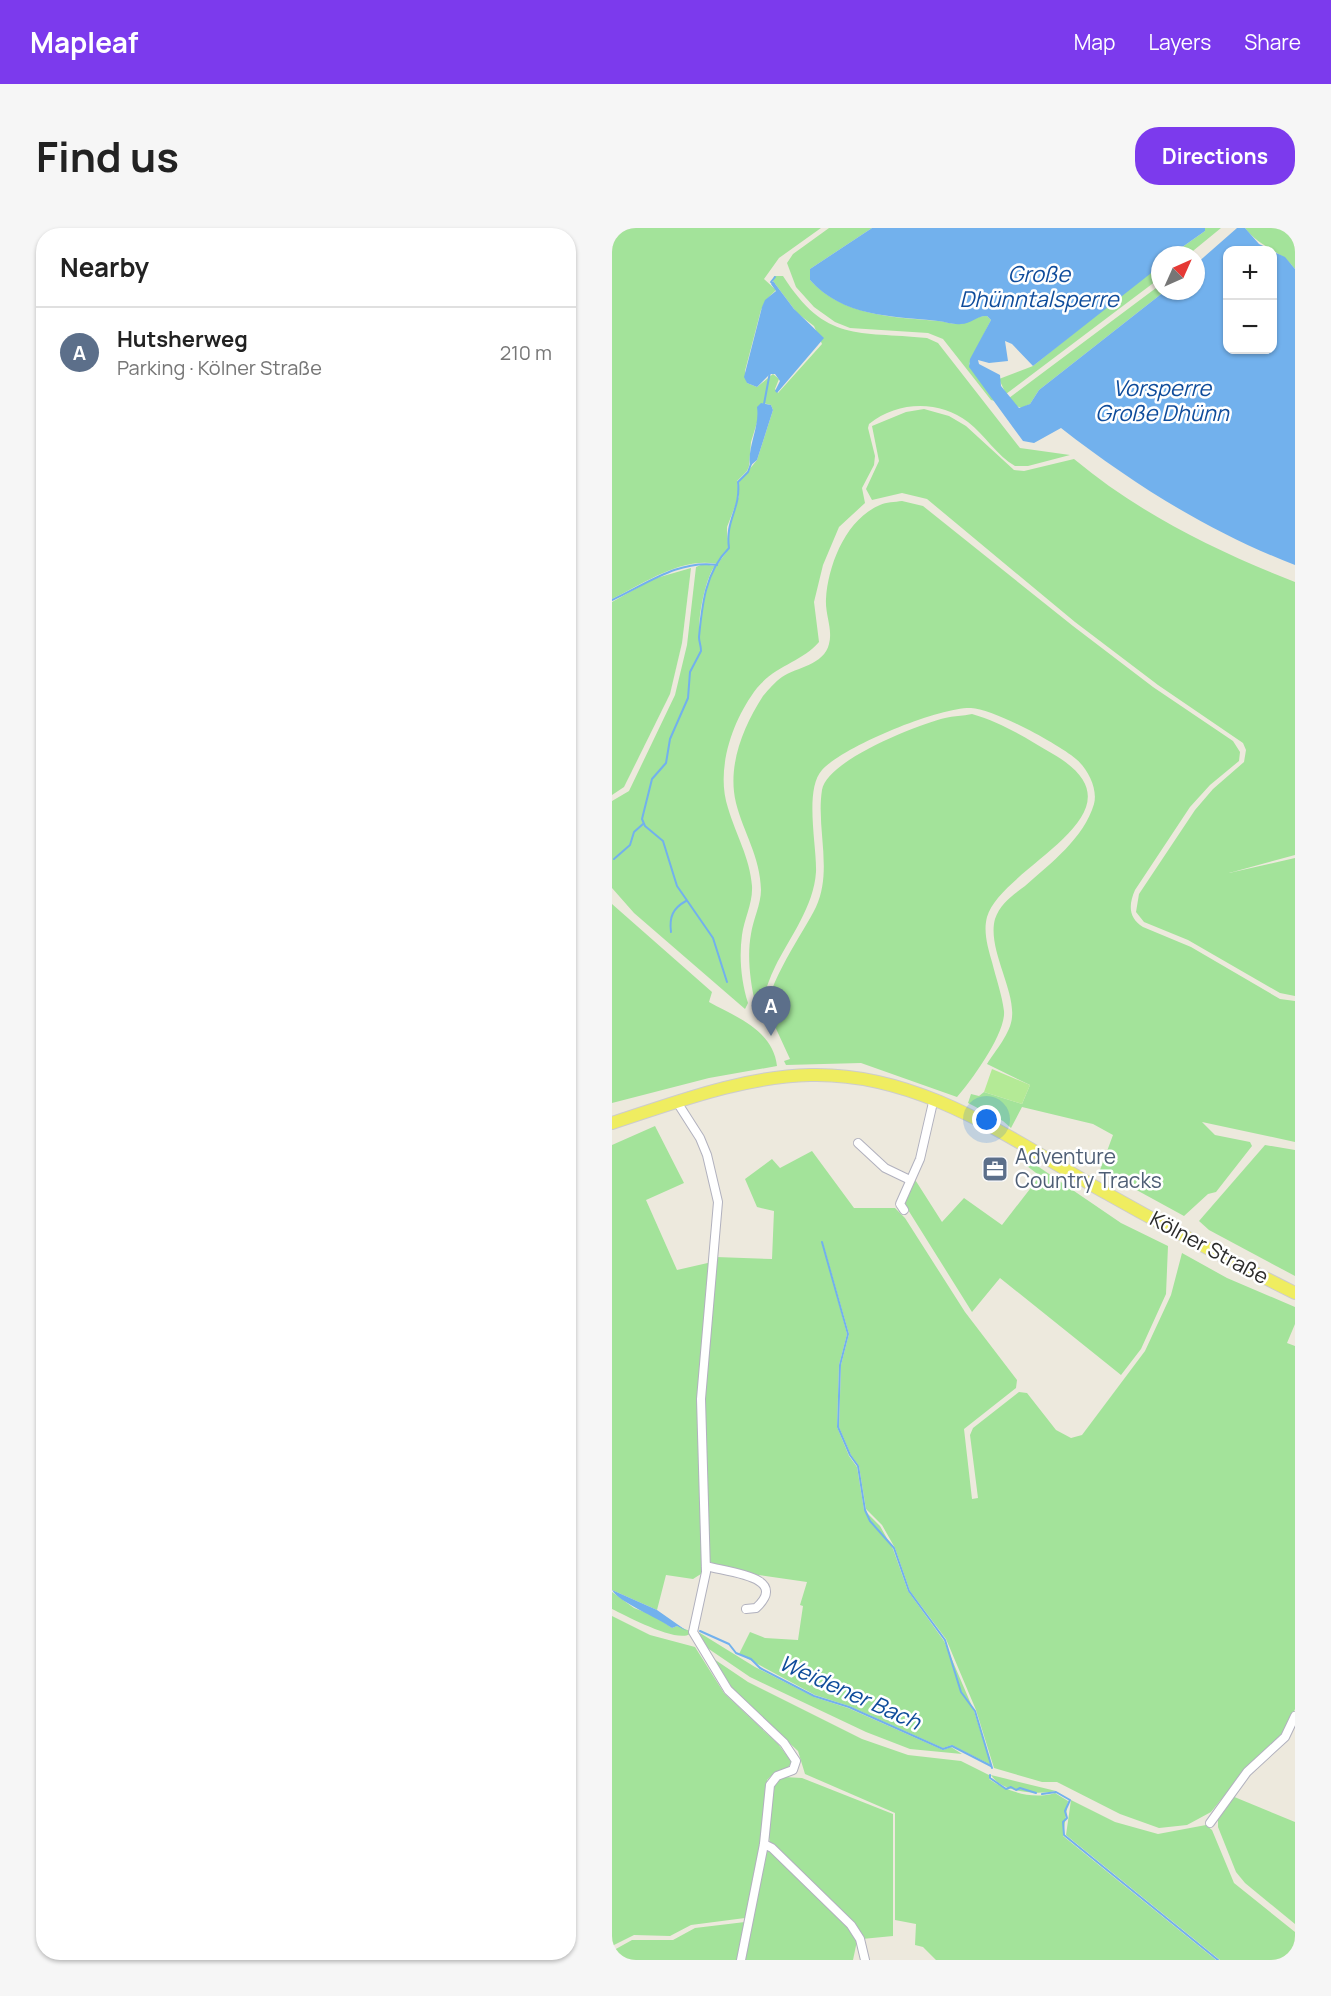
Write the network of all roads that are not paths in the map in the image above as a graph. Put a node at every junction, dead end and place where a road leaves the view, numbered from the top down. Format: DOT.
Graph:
graph roads {
  1 [pos="934,1098"];
  2 [pos="677,1102"];
  3 [pos="612,1122"];
  4 [pos="858,1143"];
  5 [pos="910,1180"];
  6 [pos="904,1210"];
  7 [pos="1295,1293"];
  8 [pos="706,1566"];
  9 [pos="746,1609"];
  10 [pos="1295,1716"];
  11 [pos="1210,1823"];
  12 [pos="764,1844"];
  13 [pos="741,1960"];
  14 [pos="865,1960"];
  1 -- 2 [label="main road, Kölner Straße"];
  1 -- 5 [label="street"];
  1 -- 7 [label="main road, Kölner Straße"];
  2 -- 3 [label="main road, Kölner Straße"];
  2 -- 8 [label="street"];
  4 -- 5 [label="street"];
  5 -- 6 [label="street"];
  8 -- 9 [label="street"];
  8 -- 12 [label="street"];
  10 -- 11 [label="street"];
  12 -- 13 [label="street"];
  12 -- 14 [label="street"];
}
